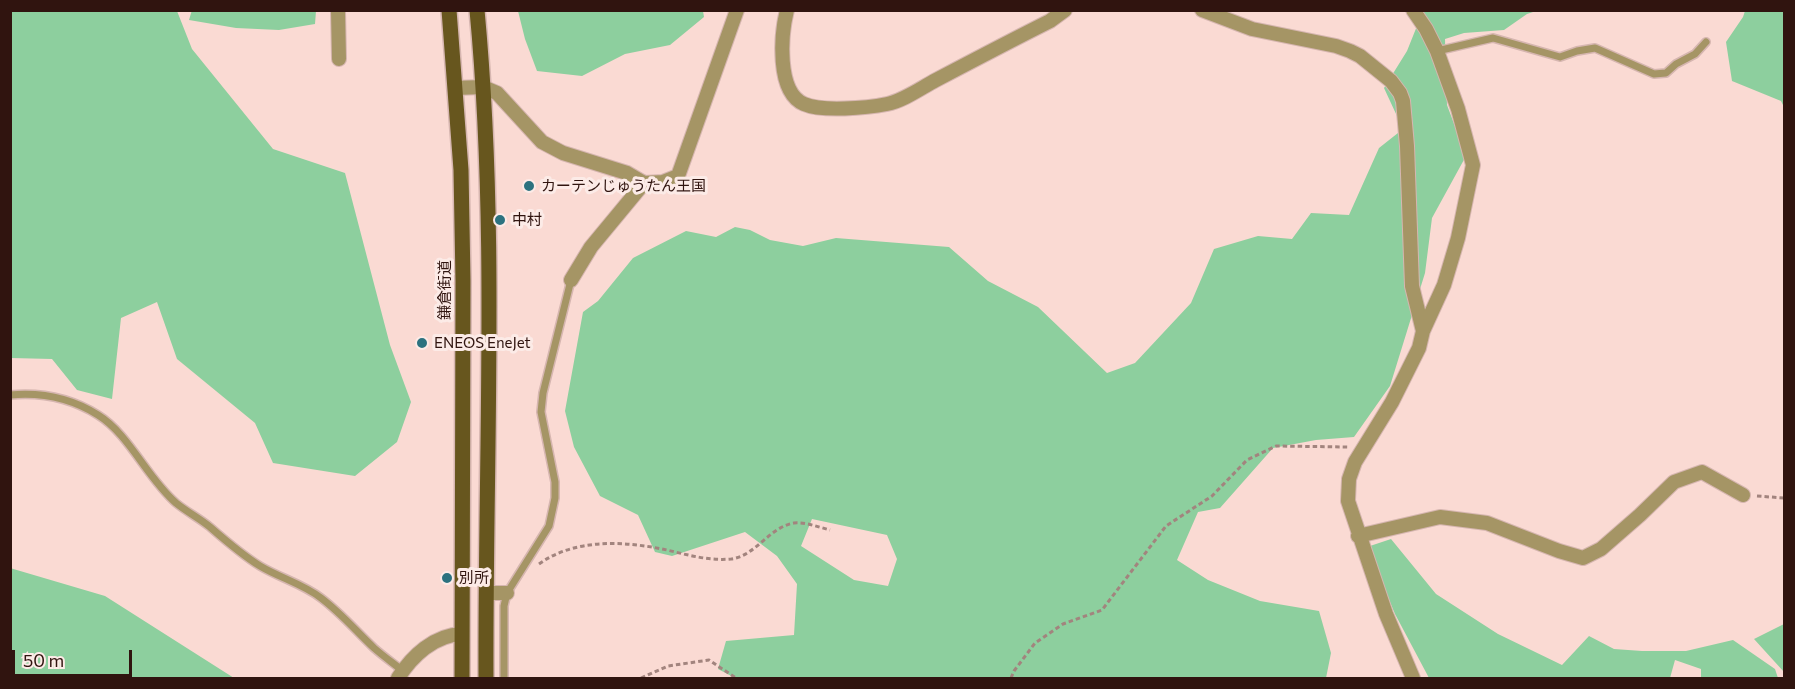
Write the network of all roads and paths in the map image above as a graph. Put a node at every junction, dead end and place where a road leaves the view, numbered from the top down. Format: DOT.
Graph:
graph roads {
  1 [pos="338,10"];
  2 [pos="449,10"];
  3 [pos="477,10"];
  4 [pos="736,10"];
  5 [pos="787,10"];
  6 [pos="1065,10"];
  7 [pos="1202,10"];
  8 [pos="1413,10"];
  9 [pos="1706,42"];
  10 [pos="1437,51"];
  11 [pos="339,59"];
  12 [pos="483,87"];
  13 [pos="455,88"];
  14 [pos="644,183"];
  15 [pos="571,280"];
  16 [pos="1423,331"];
  17 [pos="10,395"];
  18 [pos="1363,447"];
  19 [pos="1743,495"];
  20 [pos="1785,498"];
  21 [pos="830,530"];
  22 [pos="1358,536"];
  23 [pos="511,587"];
  24 [pos="486,593"];
  25 [pos="462,634"];
  26 [pos="400,675"];
  27 [pos="462,678"];
  28 [pos="486,678"];
  29 [pos="504,678"];
  30 [pos="641,678"];
  31 [pos="736,678"];
  32 [pos="1011,678"];
  33 [pos="1413,678"];
  1 -- 11 [label="street"];
  2 -- 13 [label="main road, 鎌倉街道"];
  3 -- 12 [label="main road"];
  4 -- 14 [label="street"];
  5 -- 6 [label="street"];
  7 -- 16 [label="street"];
  8 -- 10 [label="street"];
  9 -- 10 [label="lane"];
  10 -- 16 [label="street"];
  12 -- 13 [label="street"];
  12 -- 14 [label="street"];
  12 -- 24 [label="main road"];
  13 -- 25 [label="main road, 鎌倉街道"];
  14 -- 15 [label="street"];
  15 -- 23 [label="lane"];
  16 -- 18 [label="street"];
  17 -- 26 [label="lane"];
  18 -- 22 [label="street"];
  18 -- 32 [label="path"];
  19 -- 20 [label="path"];
  19 -- 22 [label="street"];
  21 -- 23 [label="path"];
  22 -- 33 [label="street"];
  23 -- 24 [label="street"];
  23 -- 29 [label="lane"];
  24 -- 28 [label="main road"];
  25 -- 26 [label="street"];
  25 -- 27 [label="main road, 鎌倉街道"];
  30 -- 31 [label="path"];
}
